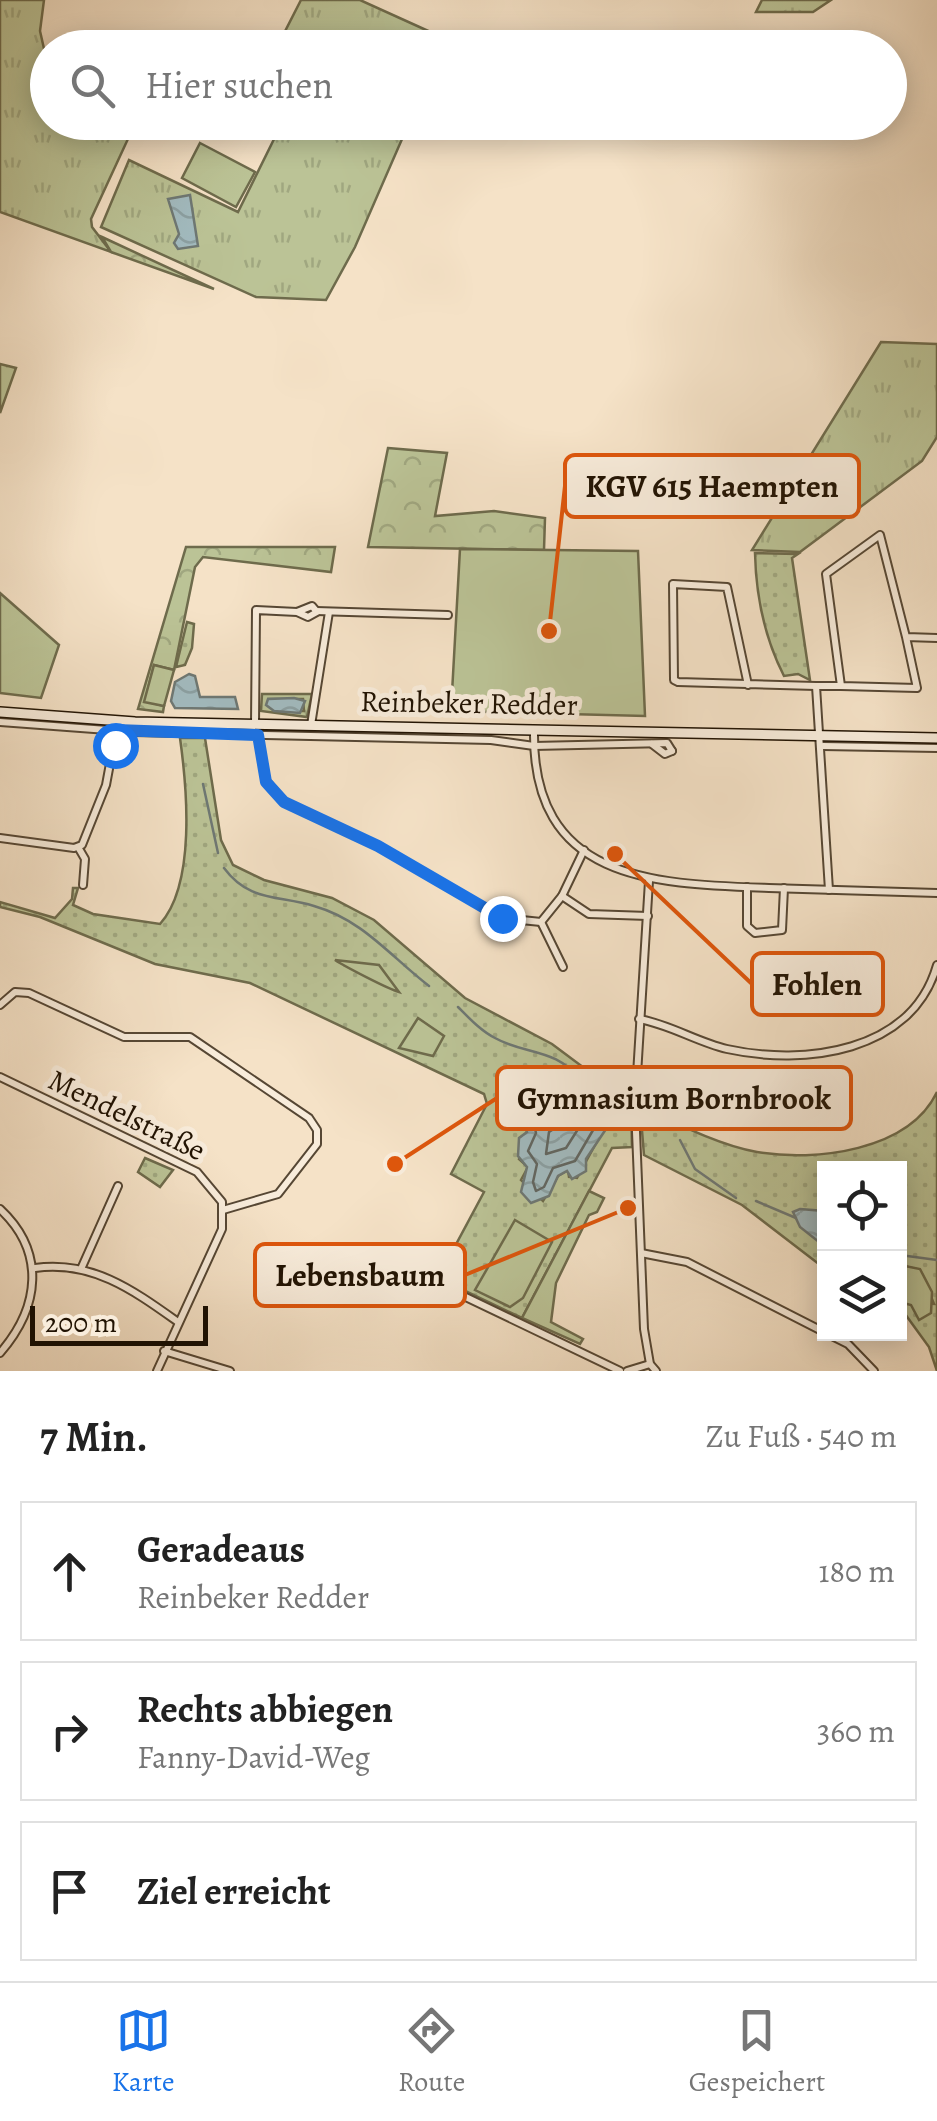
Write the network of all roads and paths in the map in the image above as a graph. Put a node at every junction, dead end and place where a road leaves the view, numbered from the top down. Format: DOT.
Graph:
graph roads {
  1 [pos="330,611"];
  2 [pos="448,616"];
  3 [pos="906,637"];
  4 [pos="937,638"];
  5 [pos="748,684"];
  6 [pos="816,686"];
  7 [pos="841,686"];
  8 [pos="0,712"];
  9 [pos="0,722"];
  10 [pos="311,725"];
  11 [pos="257,729"];
  12 [pos="534,729"];
  13 [pos="116,730"];
  14 [pos="937,738"];
  15 [pos="822,741"];
  16 [pos="649,743"];
  17 [pos="534,746"];
  18 [pos="937,748"];
  19 [pos="0,838"];
  20 [pos="78,848"];
  21 [pos="584,850"];
  22 [pos="650,881"];
  23 [pos="83,884"];
  24 [pos="748,887"];
  25 [pos="784,888"];
  26 [pos="829,890"];
  27 [pos="937,893"];
  28 [pos="562,896"];
  29 [pos="648,916"];
  30 [pos="541,922"];
  31 [pos="937,965"];
  32 [pos="563,967"];
  33 [pos="0,1004"];
  34 [pos="639,1019"];
  35 [pos="0,1077"];
  36 [pos="118,1186"];
  37 [pos="0,1209"];
  38 [pos="224,1210"];
  39 [pos="641,1253"];
  40 [pos="35,1268"];
  41 [pos="81,1269"];
  42 [pos="420,1280"];
  43 [pos="178,1322"];
  44 [pos="817,1328"];
  45 [pos="842,1341"];
  46 [pos="164,1351"];
  47 [pos="0,1353"];
  48 [pos="653,1368"];
  49 [pos="156,1371"];
  50 [pos="230,1371"];
  51 [pos="623,1371"];
  52 [pos="874,1371"];
  1 -- 2 [label="street"];
  1 -- 10 [label="street"];
  1 -- 11 [label="street"];
  3 -- 4 [label="street"];
  3 -- 7 [label="street"];
  3 -- 7 [label="street"];
  5 -- 5 [label="street"];
  5 -- 6 [label="street"];
  6 -- 7 [label="street"];
  6 -- 15 [label="street"];
  8 -- 11 [label="main road, Reinbeker Redder"];
  9 -- 13 [label="street, Reinbeker Redder"];
  10 -- 11 [label="main road, Reinbeker Redder"];
  10 -- 12 [label="main road, Reinbeker Redder"];
  11 -- 13 [label="street, Reinbeker Redder"];
  11 -- 17 [label="street, Reinbeker Redder"];
  11 -- 30 [label="street"];
  12 -- 15 [label="main road, Reinbeker Redder"];
  12 -- 17 [label="street"];
  13 -- 20 [label="street"];
  14 -- 15 [label="main road, Reinbeker Redder"];
  15 -- 18 [label="street, Reinbeker Redder"];
  15 -- 26 [label="street"];
  16 -- 17 [label="street, Reinbeker Redder"];
  17 -- 21 [label="street"];
  19 -- 20 [label="street"];
  20 -- 23 [label="street"];
  21 -- 22 [label="street"];
  21 -- 28 [label="street"];
  22 -- 24 [label="street"];
  22 -- 29 [label="street"];
  24 -- 25 [label="street"];
  24 -- 25 [label="street"];
  25 -- 26 [label="street"];
  26 -- 27 [label="street"];
  28 -- 29 [label="street"];
  28 -- 30 [label="street"];
  29 -- 34 [label="street"];
  30 -- 32 [label="street"];
  31 -- 34 [label="street"];
  33 -- 38 [label="street"];
  34 -- 39 [label="street"];
  35 -- 38 [label="street, Mendelstraße"];
  36 -- 41 [label="street"];
  37 -- 40 [label="street"];
  38 -- 43 [label="street"];
  39 -- 44 [label="street"];
  39 -- 48 [label="street"];
  40 -- 41 [label="street"];
  40 -- 47 [label="street"];
  41 -- 43 [label="street"];
  42 -- 51 [label="street"];
  43 -- 46 [label="street"];
  45 -- 52 [label="street"];
  46 -- 49 [label="street"];
  46 -- 50 [label="street"];
  48 -- 51 [label="street"];
}
